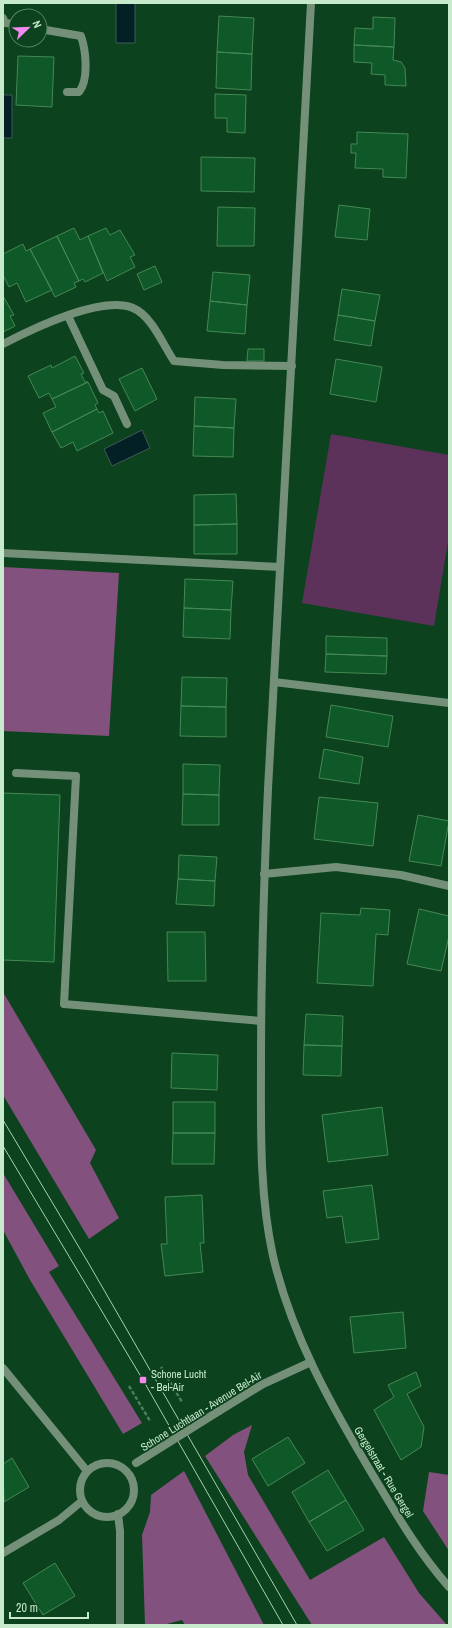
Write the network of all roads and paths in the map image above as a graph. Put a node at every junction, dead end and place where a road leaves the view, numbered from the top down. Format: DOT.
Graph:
graph roads {
  1 [pos="311,3"];
  2 [pos="48,30"];
  3 [pos="67,92"];
  4 [pos="68,316"];
  5 [pos="3,344"];
  6 [pos="292,366"];
  7 [pos="127,424"];
  8 [pos="3,553"];
  9 [pos="280,567"];
  10 [pos="274,682"];
  11 [pos="449,703"];
  12 [pos="16,773"];
  13 [pos="264,874"];
  14 [pos="449,886"];
  15 [pos="261,1022"];
  16 [pos="311,1362"];
  17 [pos="3,1368"];
  18 [pos="161,1368"];
  19 [pos="129,1386"];
  20 [pos="182,1402"];
  21 [pos="150,1421"];
  22 [pos="126,1470"];
  23 [pos="87,1471"];
  24 [pos="82,1501"];
  25 [pos="118,1514"];
  26 [pos="3,1553"];
  27 [pos="449,1587"];
  28 [pos="120,1625"];
  1 -- 6 [label="street, Gergelstraat - Rue Gergel"];
  2 -- 3 [label="street"];
  4 -- 5 [label="street"];
  4 -- 6 [label="street"];
  4 -- 7 [label="street"];
  6 -- 9 [label="street, Gergelstraat - Rue Gergel"];
  8 -- 9 [label="street"];
  9 -- 10 [label="street, Gergelstraat - Rue Gergel"];
  10 -- 11 [label="street"];
  10 -- 13 [label="street, Gergelstraat - Rue Gergel"];
  12 -- 15 [label="street"];
  13 -- 14 [label="street"];
  13 -- 15 [label="street, Gergelstraat - Rue Gergel"];
  15 -- 16 [label="street, Gergelstraat - Rue Gergel"];
  16 -- 22 [label="street, Schone Luchtlaan - Avenue Bel-Air, bridge"];
  16 -- 27 [label="street, Gergelstraat - Rue Gergel"];
  17 -- 23 [label="street"];
  18 -- 20 [label="path"];
  19 -- 21 [label="path"];
  22 -- 23 [label="street"];
  22 -- 25 [label="street"];
  23 -- 24 [label="street"];
  24 -- 25 [label="street"];
  24 -- 26 [label="street"];
  25 -- 28 [label="street"];
}
